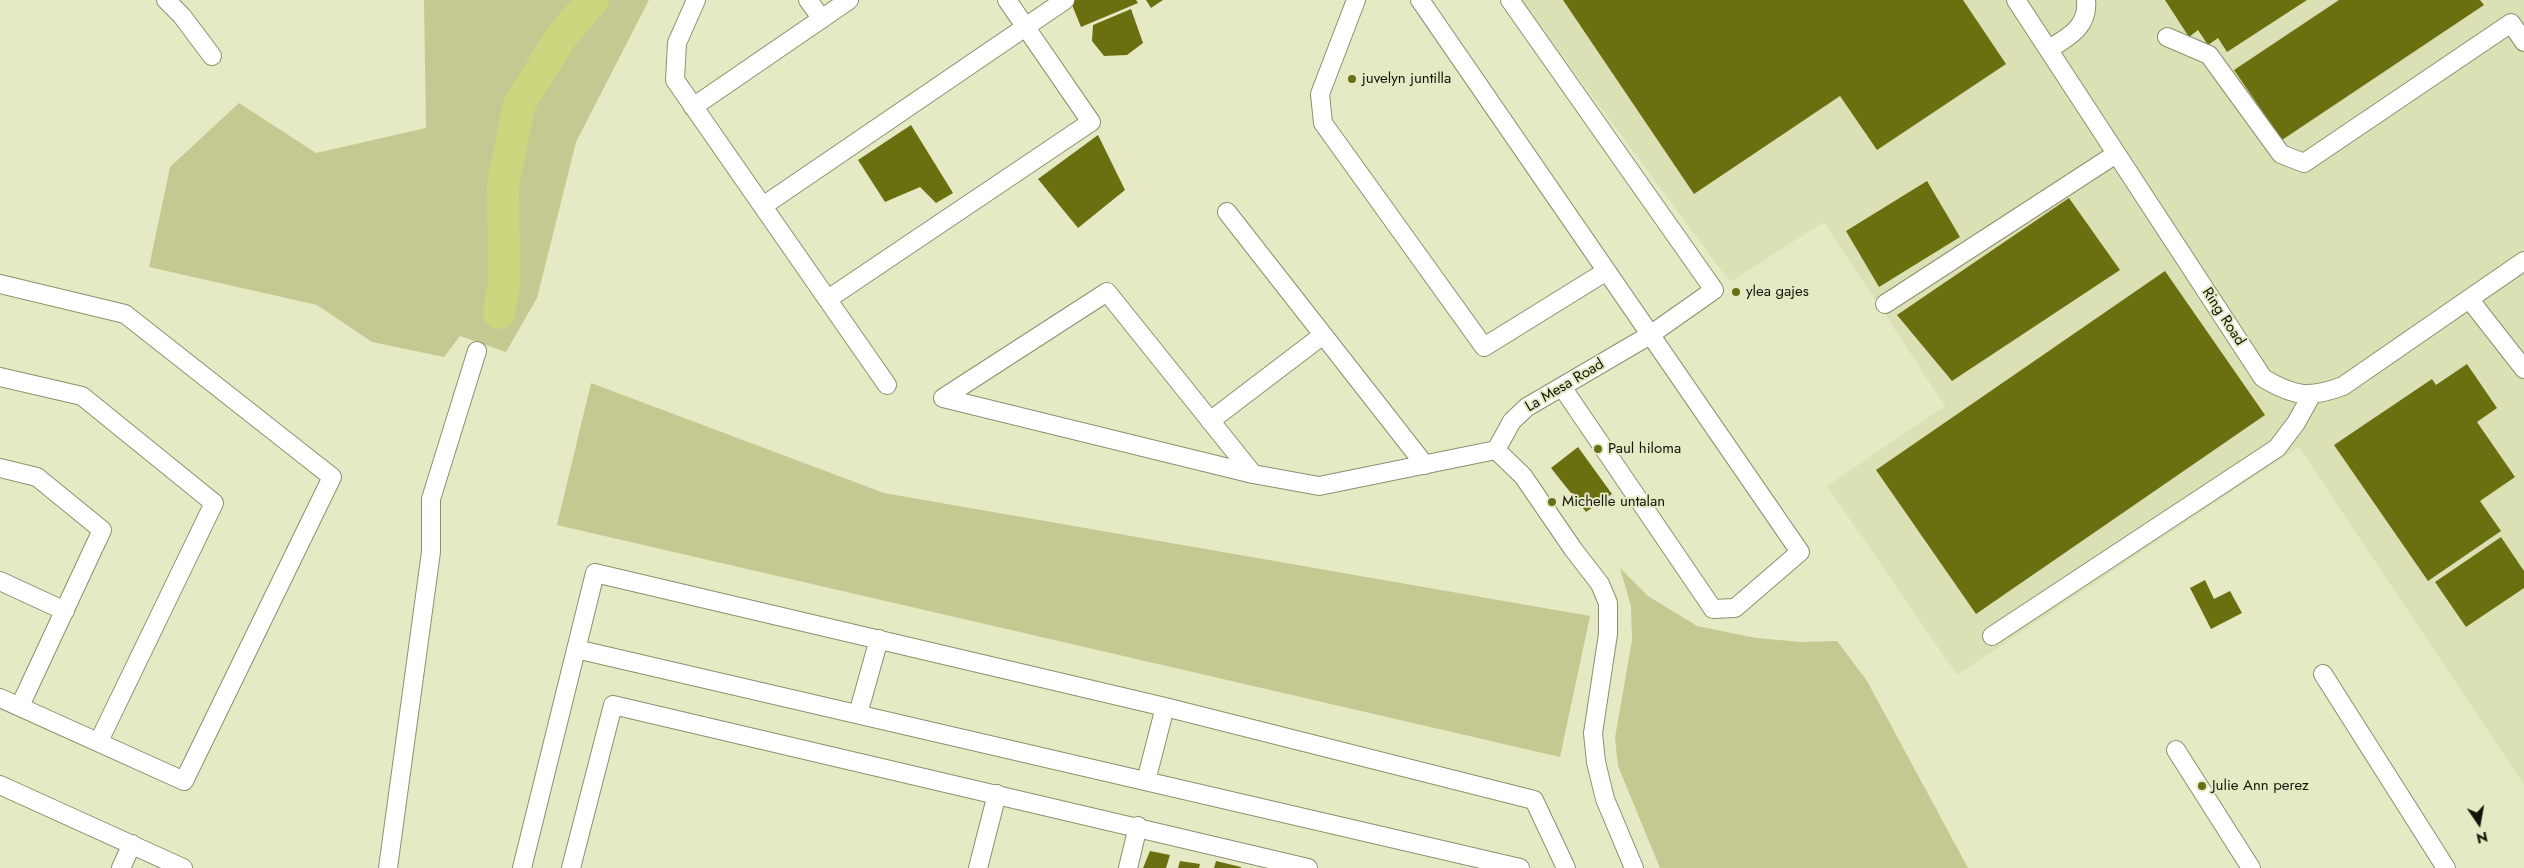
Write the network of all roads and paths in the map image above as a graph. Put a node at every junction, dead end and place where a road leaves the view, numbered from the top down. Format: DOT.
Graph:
graph roads {
  1 [pos="166,0"];
  2 [pos="696,0"];
  3 [pos="808,0"];
  4 [pos="849,0"];
  5 [pos="1008,0"];
  6 [pos="1064,0"];
  7 [pos="1356,0"];
  8 [pos="1420,0"];
  9 [pos="1510,0"];
  10 [pos="2016,0"];
  11 [pos="2086,0"];
  12 [pos="822,19"];
  13 [pos="1026,27"];
  14 [pos="2167,36"];
  15 [pos="2524,42"];
  16 [pos="2049,49"];
  17 [pos="212,56"];
  18 [pos="693,107"];
  19 [pos="2116,154"];
  20 [pos="763,206"];
  21 [pos="1227,212"];
  22 [pos="2524,261"];
  23 [pos="1605,272"];
  24 [pos="0,284"];
  25 [pos="828,299"];
  26 [pos="2470,300"];
  27 [pos="1885,304"];
  28 [pos="1324,335"];
  29 [pos="1650,335"];
  30 [pos="478,351"];
  31 [pos="2524,368"];
  32 [pos="0,377"];
  33 [pos="886,385"];
  34 [pos="1562,387"];
  35 [pos="2310,396"];
  36 [pos="1210,421"];
  37 [pos="1496,450"];
  38 [pos="1425,465"];
  39 [pos="0,468"];
  40 [pos="1253,474"];
  41 [pos="0,581"];
  42 [pos="65,610"];
  43 [pos="1992,636"];
  44 [pos="879,639"];
  45 [pos="576,649"];
  46 [pos="2323,674"];
  47 [pos="0,698"];
  48 [pos="20,706"];
  49 [pos="1165,707"];
  50 [pos="858,714"];
  51 [pos="99,741"];
  52 [pos="2176,750"];
  53 [pos="1146,781"];
  54 [pos="0,785"];
  55 [pos="996,794"];
  56 [pos="1138,826"];
  57 [pos="132,844"];
  58 [pos="121,868"];
  59 [pos="182,868"];
  60 [pos="388,868"];
  61 [pos="522,868"];
  62 [pos="571,868"];
  63 [pos="978,868"];
  64 [pos="1128,868"];
  65 [pos="1308,868"];
  66 [pos="1520,868"];
  67 [pos="1566,868"];
  68 [pos="1634,868"];
  69 [pos="2251,868"];
  70 [pos="2446,868"];
  1 -- 17 [label="street"];
  2 -- 18 [label="street"];
  3 -- 12 [label="street"];
  4 -- 12 [label="street"];
  5 -- 13 [label="street"];
  6 -- 13 [label="street"];
  7 -- 23 [label="street"];
  8 -- 23 [label="street"];
  9 -- 29 [label="street, La Mesa Road"];
  10 -- 16 [label="street, Ring Road"];
  11 -- 16 [label="street"];
  12 -- 18 [label="street"];
  13 -- 20 [label="street"];
  13 -- 25 [label="street"];
  14 -- 15 [label="street"];
  16 -- 19 [label="street, Ring Road"];
  18 -- 20 [label="street"];
  19 -- 27 [label="street"];
  19 -- 35 [label="street, Ring Road"];
  20 -- 25 [label="street"];
  21 -- 28 [label="street"];
  22 -- 26 [label="street, Ring Road"];
  23 -- 29 [label="street"];
  24 -- 51 [label="street"];
  25 -- 33 [label="street"];
  26 -- 31 [label="street"];
  26 -- 35 [label="street, Ring Road"];
  28 -- 36 [label="street"];
  28 -- 38 [label="street"];
  29 -- 34 [label="street, La Mesa Road"];
  29 -- 34 [label="street"];
  30 -- 60 [label="street"];
  32 -- 51 [label="street"];
  34 -- 37 [label="street, La Mesa Road"];
  35 -- 43 [label="street"];
  36 -- 40 [label="street"];
  36 -- 40 [label="street"];
  37 -- 38 [label="street"];
  37 -- 68 [label="street"];
  38 -- 40 [label="street"];
  39 -- 42 [label="street"];
  41 -- 42 [label="street"];
  42 -- 48 [label="street"];
  44 -- 45 [label="street"];
  44 -- 49 [label="street"];
  44 -- 50 [label="street"];
  45 -- 50 [label="street"];
  45 -- 61 [label="street"];
  46 -- 70 [label="street"];
  47 -- 48 [label="street"];
  48 -- 51 [label="street"];
  49 -- 53 [label="street"];
  49 -- 67 [label="street"];
  50 -- 53 [label="street"];
  52 -- 69 [label="street"];
  53 -- 66 [label="street"];
  54 -- 57 [label="street"];
  55 -- 56 [label="street"];
  55 -- 62 [label="street"];
  55 -- 63 [label="street"];
  56 -- 64 [label="street"];
  56 -- 65 [label="street"];
  57 -- 58 [label="street"];
  57 -- 59 [label="street"];
}
